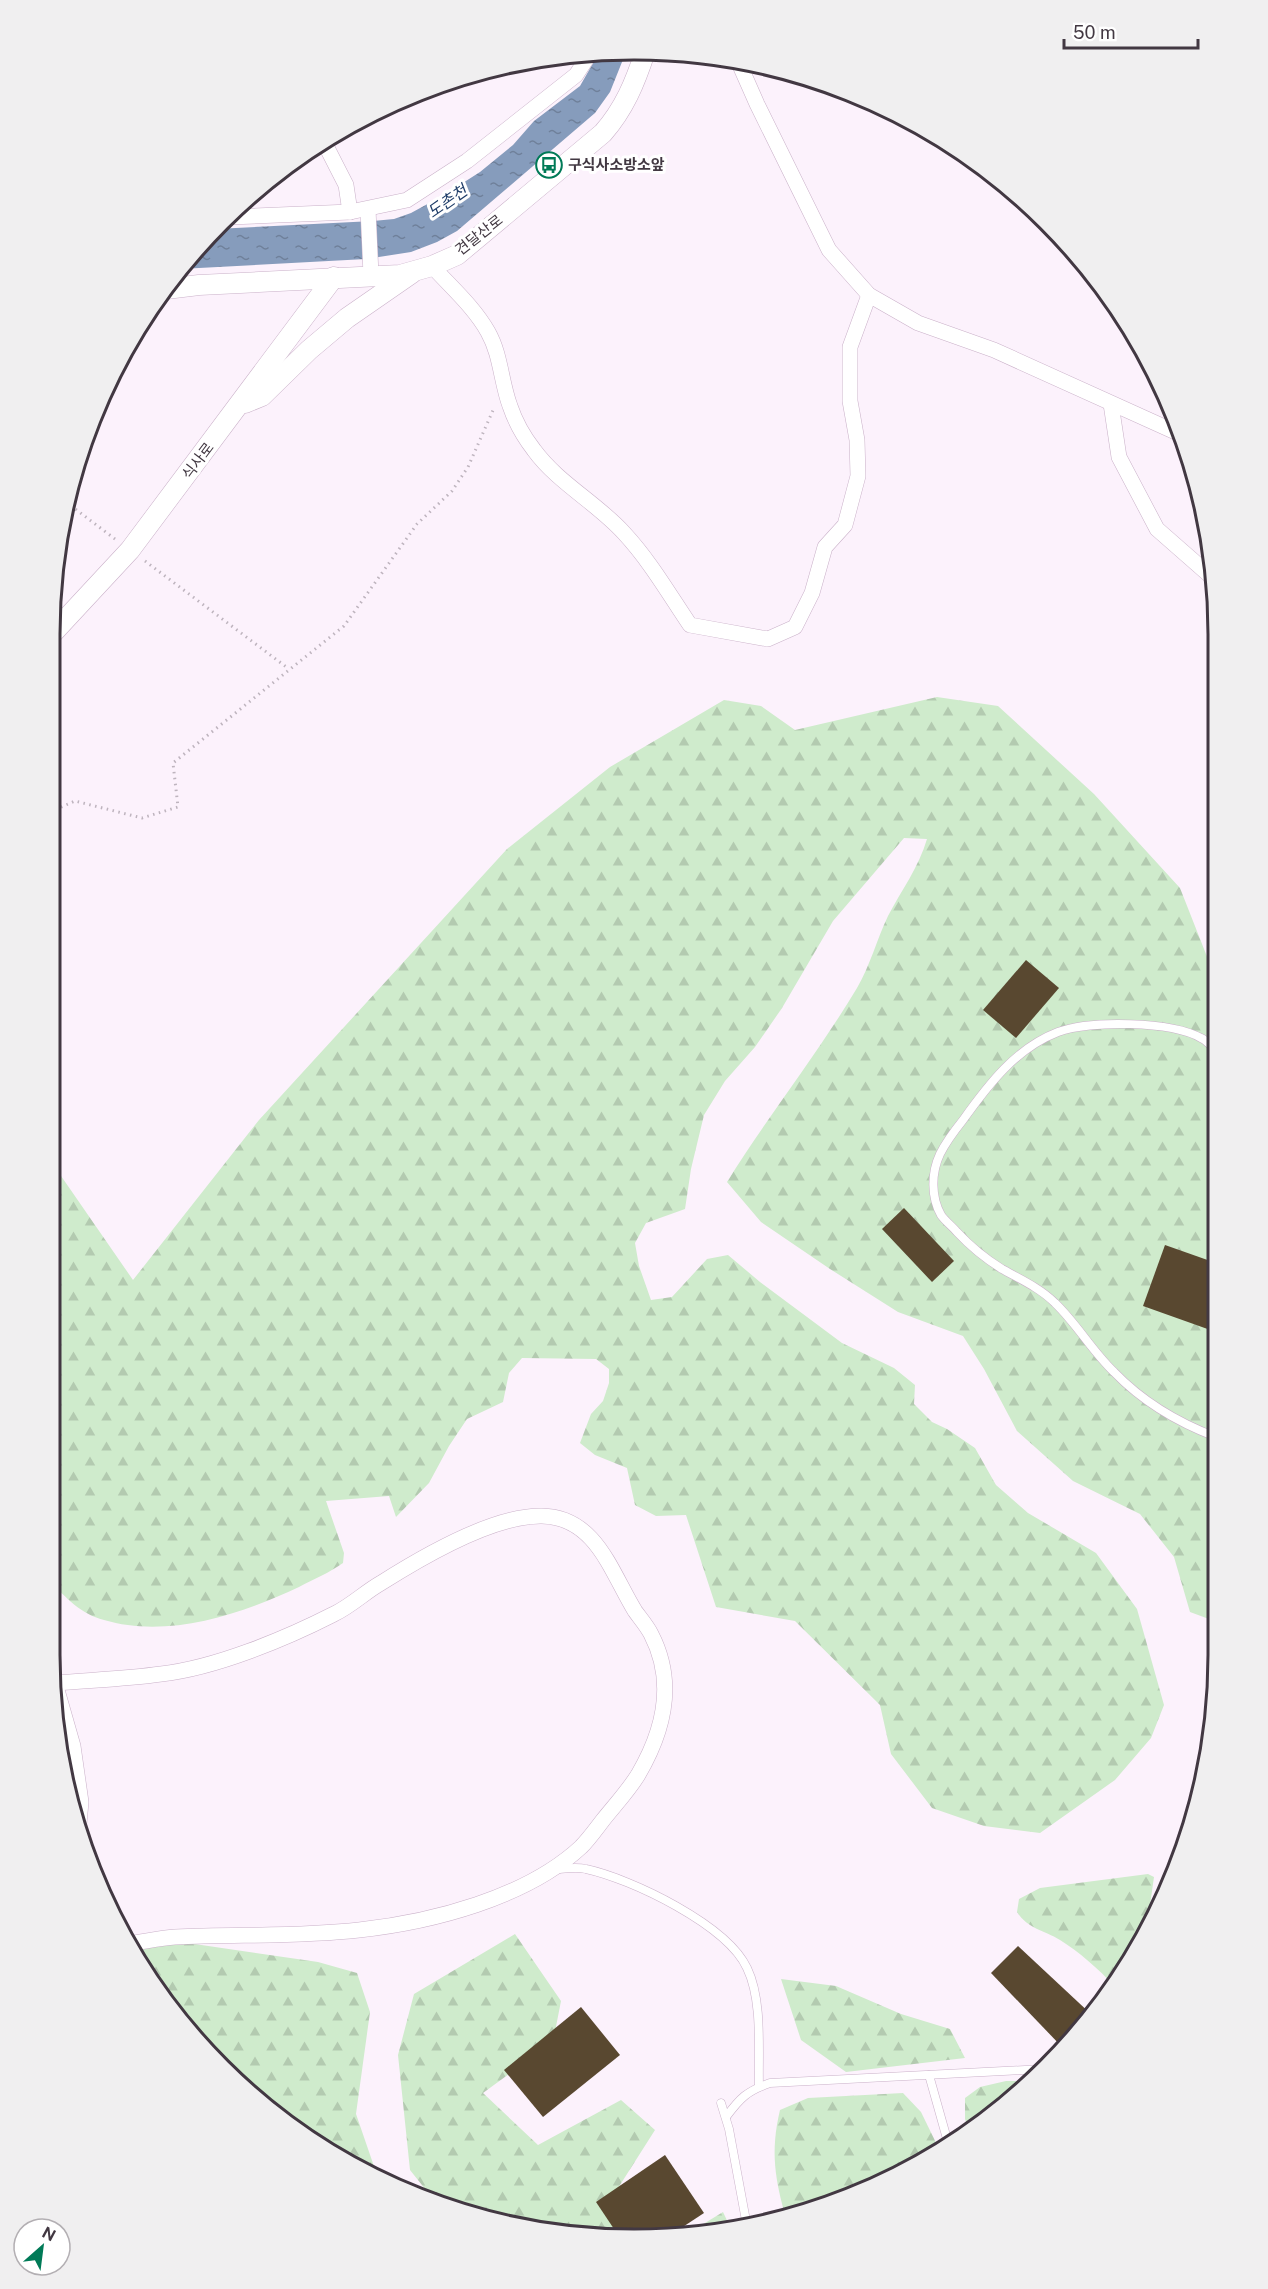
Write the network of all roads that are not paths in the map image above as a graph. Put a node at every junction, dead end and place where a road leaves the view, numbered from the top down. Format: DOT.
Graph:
graph roads {
  1 [pos="642,60"];
  2 [pos="584,62"];
  3 [pos="742,70"];
  4 [pos="328,149"];
  5 [pos="350,212"];
  6 [pos="368,213"];
  7 [pos="240,217"];
  8 [pos="432,266"];
  9 [pos="371,272"];
  10 [pos="412,273"];
  11 [pos="334,277"];
  12 [pos="177,288"];
  13 [pos="869,295"];
  14 [pos="1111,404"];
  15 [pos="240,405"];
  16 [pos="1170,430"];
  17 [pos="1204,572"];
  18 [pos="60,625"];
  19 [pos="1208,1043"];
  20 [pos="1208,1433"];
  21 [pos="61,1682"];
  22 [pos="63,1714"];
  23 [pos="81,1806"];
  24 [pos="551,1870"];
  25 [pos="137,1942"];
  26 [pos="1031,2070"];
  27 [pos="929,2075"];
  28 [pos="759,2087"];
  29 [pos="721,2103"];
  30 [pos="726,2117"];
  31 [pos="946,2136"];
  32 [pos="745,2218"];
  1 -- 8 [label="street, 견달산로"];
  2 -- 6 [label="street"];
  3 -- 13 [label="street"];
  4 -- 5 [label="street"];
  5 -- 6 [label="street"];
  5 -- 7 [label="street"];
  6 -- 9 [label="street"];
  8 -- 10 [label="street, 견달산로"];
  8 -- 13 [label="street"];
  9 -- 10 [label="street, 견달산로"];
  9 -- 11 [label="street, 견달산로"];
  10 -- 15 [label="street"];
  11 -- 12 [label="street, 견달산로"];
  11 -- 15 [label="street, 식사로"];
  13 -- 14 [label="street"];
  14 -- 16 [label="street"];
  14 -- 17 [label="street"];
  15 -- 18 [label="street, 식사로"];
  19 -- 20 [label="lane"];
  21 -- 24 [label="street"];
  22 -- 23 [label="street"];
  24 -- 25 [label="street"];
  24 -- 28 [label="lane"];
  26 -- 27 [label="lane"];
  27 -- 28 [label="lane"];
  27 -- 31 [label="lane"];
  28 -- 30 [label="lane"];
  29 -- 30 [label="lane"];
  30 -- 32 [label="lane"];
}
